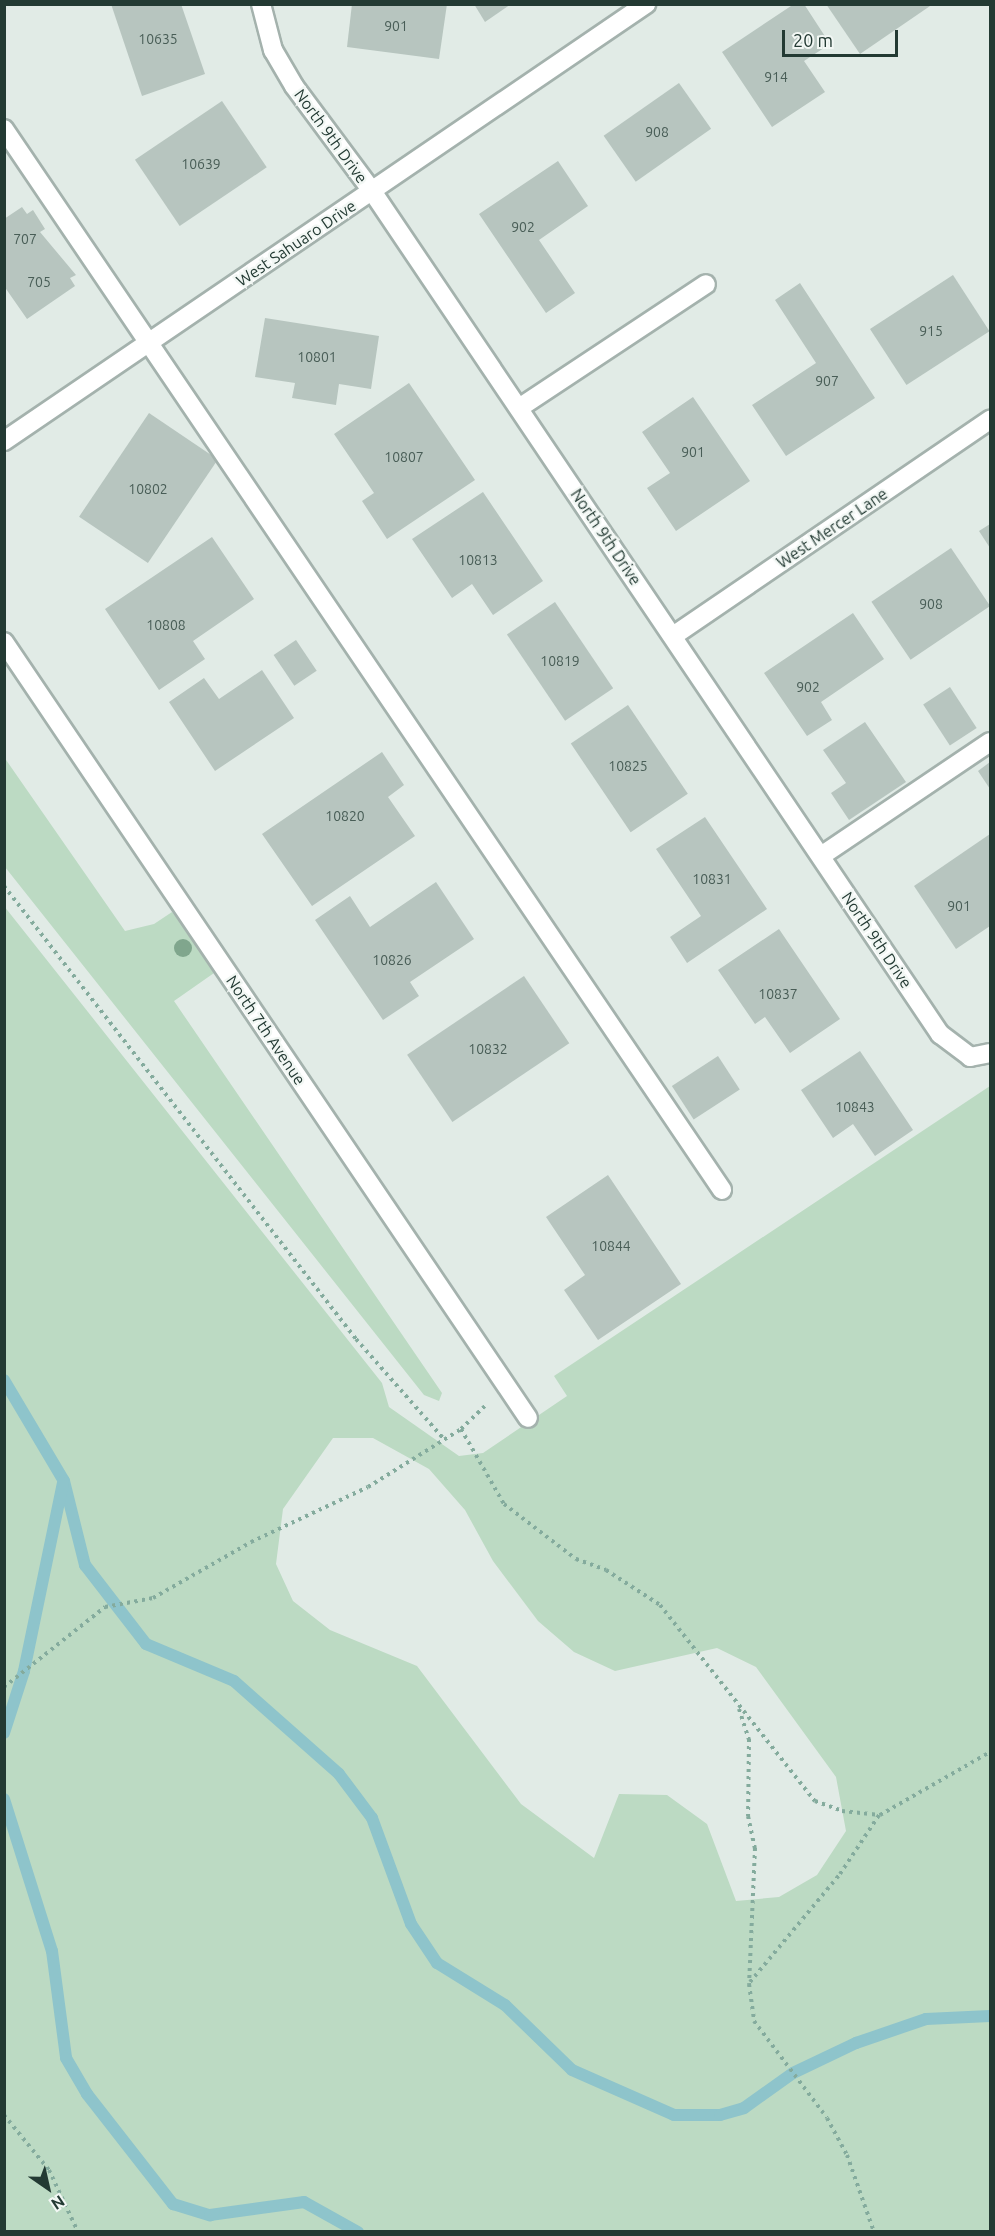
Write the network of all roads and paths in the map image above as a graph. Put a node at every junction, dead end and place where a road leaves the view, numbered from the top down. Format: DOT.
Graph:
graph roads {
  1 [pos="261,4"];
  2 [pos="646,4"];
  3 [pos="4,129"];
  4 [pos="372,191"];
  5 [pos="706,284"];
  6 [pos="151,343"];
  7 [pos="519,408"];
  8 [pos="990,420"];
  9 [pos="4,441"];
  10 [pos="673,636"];
  11 [pos="4,642"];
  12 [pos="990,742"];
  13 [pos="821,856"];
  14 [pos="4,886"];
  15 [pos="990,1053"];
  16 [pos="722,1190"];
  17 [pos="506,1387"];
  18 [pos="528,1418"];
  19 [pos="461,1429"];
  20 [pos="443,1438"];
  21 [pos="4,1688"];
  22 [pos="736,1703"];
  23 [pos="990,1752"];
  24 [pos="880,1815"];
  25 [pos="749,1984"];
  26 [pos="4,2115"];
  27 [pos="78,2232"];
  28 [pos="874,2232"];
  1 -- 4 [label="street, North 9th Drive"];
  2 -- 4 [label="street, West Sahuaro Drive"];
  3 -- 6 [label="street"];
  4 -- 6 [label="street, West Sahuaro Drive"];
  4 -- 7 [label="street, North 9th Drive"];
  5 -- 7 [label="street"];
  6 -- 9 [label="street, West Sahuaro Drive"];
  6 -- 16 [label="street"];
  7 -- 10 [label="street, North 9th Drive"];
  8 -- 10 [label="street, West Mercer Lane"];
  10 -- 13 [label="street, North 9th Drive"];
  11 -- 17 [label="street, North 7th Avenue"];
  12 -- 13 [label="street"];
  13 -- 15 [label="street, North 9th Drive"];
  14 -- 20 [label="path"];
  17 -- 18 [label="street, North 7th Avenue"];
  17 -- 19 [label="path"];
  19 -- 20 [label="path"];
  19 -- 22 [label="path"];
  20 -- 21 [label="path"];
  22 -- 24 [label="path"];
  22 -- 25 [label="path"];
  23 -- 24 [label="path"];
  24 -- 25 [label="path"];
  25 -- 28 [label="path"];
  26 -- 27 [label="path"];
}
